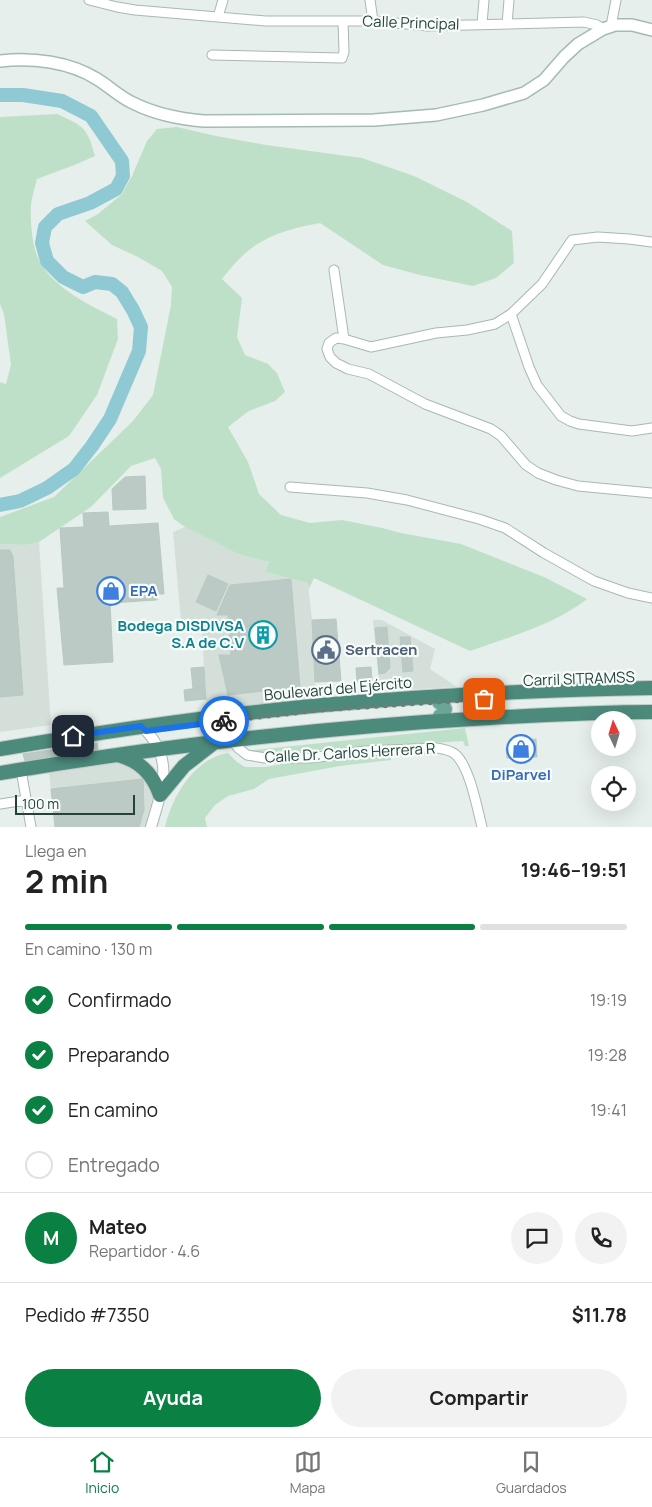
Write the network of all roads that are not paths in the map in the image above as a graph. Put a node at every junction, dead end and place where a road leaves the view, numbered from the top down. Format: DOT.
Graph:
graph roads {
  1 [pos="223,0"];
  2 [pos="370,0"];
  3 [pos="484,0"];
  4 [pos="509,0"];
  5 [pos="616,0"];
  6 [pos="92,1"];
  7 [pos="218,17"];
  8 [pos="342,21"];
  9 [pos="373,21"];
  10 [pos="482,24"];
  11 [pos="507,24"];
  12 [pos="607,28"];
  13 [pos="652,30"];
  14 [pos="212,55"];
  15 [pos="0,61"];
  16 [pos="652,242"];
  17 [pos="334,270"];
  18 [pos="510,314"];
  19 [pos="344,339"];
  20 [pos="652,428"];
  21 [pos="290,487"];
  22 [pos="652,493"];
  23 [pos="652,598"];
  24 [pos="652,688"];
  25 [pos="652,693"];
  26 [pos="484,706"];
  27 [pos="652,707"];
  28 [pos="440,709"];
  29 [pos="652,712"];
  30 [pos="144,728"];
  31 [pos="233,740"];
  32 [pos="216,742"];
  33 [pos="157,746"];
  34 [pos="0,749"];
  35 [pos="0,754"];
  36 [pos="116,755"];
  37 [pos="0,768"];
  38 [pos="22,770"];
  39 [pos="0,773"];
  40 [pos="160,795"];
  41 [pos="26,800"];
  42 [pos="0,804"];
  43 [pos="31,827"];
  44 [pos="151,827"];
  45 [pos="482,827"];
  1 -- 7 [label="street"];
  2 -- 9 [label="street"];
  3 -- 10 [label="street"];
  4 -- 11 [label="street"];
  5 -- 12 [label="street"];
  6 -- 7 [label="street, Calle Principal"];
  7 -- 8 [label="street, Calle Principal"];
  8 -- 9 [label="street, Calle Principal"];
  8 -- 14 [label="street"];
  9 -- 10 [label="street, Calle Principal"];
  10 -- 11 [label="street, Calle Principal"];
  11 -- 12 [label="street, Calle Principal"];
  12 -- 13 [label="main road"];
  12 -- 15 [label="main road"];
  16 -- 18 [label="street"];
  17 -- 19 [label="street"];
  18 -- 19 [label="street"];
  18 -- 20 [label="street"];
  19 -- 22 [label="street"];
  21 -- 23 [label="street"];
  24 -- 30 [label="highway, Boulevard del Ejército"];
  25 -- 26 [label="main road, Carril SITRAMSS"];
  26 -- 27 [label="main road, Carril SITRAMSS"];
  26 -- 28 [label="main road, Carril SITRAMSS"];
  28 -- 30 [label="main road, Carril SITRAMSS"];
  28 -- 33 [label="main road, Carril SITRAMSS"];
  29 -- 31 [label="highway"];
  30 -- 33 [label="street"];
  30 -- 34 [label="highway, Boulevard del Ejército"];
  30 -- 35 [label="main road, Carril SITRAMSS"];
  31 -- 32 [label="highway"];
  31 -- 45 [label="street, Calle Dr. Carlos Herrera R"];
  32 -- 33 [label="highway"];
  32 -- 40 [label="highway"];
  33 -- 36 [label="highway"];
  33 -- 37 [label="main road, Carril SITRAMSS"];
  33 -- 40 [label="street"];
  36 -- 38 [label="highway"];
  36 -- 40 [label="highway"];
  38 -- 39 [label="highway"];
  38 -- 41 [label="street"];
  40 -- 44 [label="street"];
  41 -- 42 [label="street"];
  41 -- 43 [label="street"];
}
